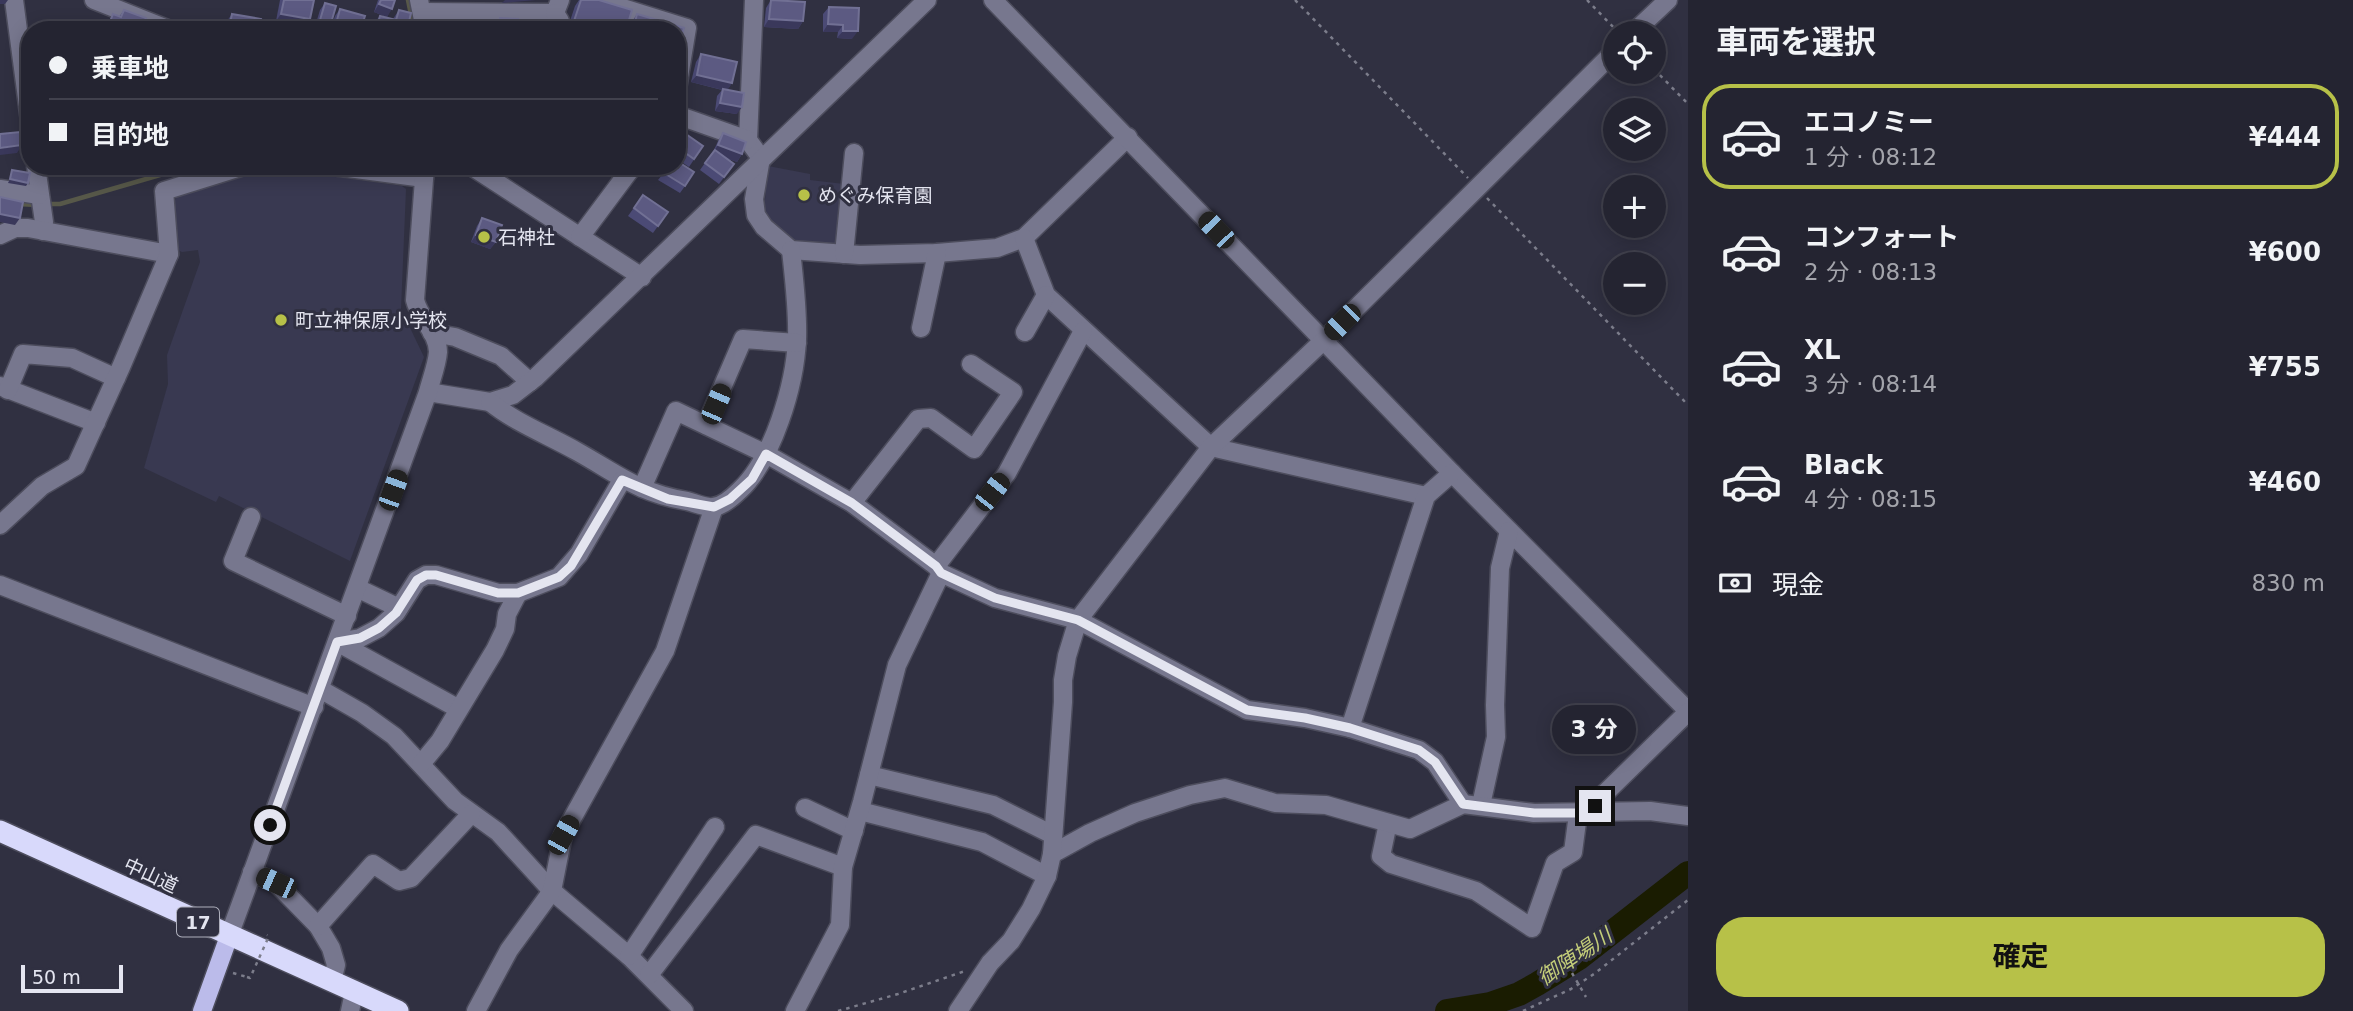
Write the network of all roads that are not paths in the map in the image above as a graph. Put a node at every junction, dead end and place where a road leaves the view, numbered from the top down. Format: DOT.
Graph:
graph roads {
  1 [pos="14,0"];
  2 [pos="94,0"];
  3 [pos="597,0"];
  4 [pos="754,0"];
  5 [pos="928,0"];
  6 [pos="993,0"];
  7 [pos="1668,0"];
  8 [pos="422,14"];
  9 [pos="558,14"];
  10 [pos="147,21"];
  11 [pos="664,21"];
  12 [pos="1646,21"];
  13 [pos="686,28"];
  14 [pos="21,53"];
  15 [pos="686,63"];
  16 [pos="1603,63"];
  17 [pos="686,118"];
  18 [pos="1128,137"];
  19 [pos="748,139"];
  20 [pos="854,153"];
  21 [pos="761,158"];
  22 [pos="37,175"];
  23 [pos="215,175"];
  24 [pos="425,175"];
  25 [pos="485,175"];
  26 [pos="626,175"];
  27 [pos="0,189"];
  28 [pos="39,195"];
  29 [pos="43,231"];
  30 [pos="0,235"];
  31 [pos="580,237"];
  32 [pos="1024,238"];
  33 [pos="791,250"];
  34 [pos="937,253"];
  35 [pos="169,254"];
  36 [pos="844,254"];
  37 [pos="642,277"];
  38 [pos="1046,295"];
  39 [pos="921,328"];
  40 [pos="1083,331"];
  41 [pos="1025,332"];
  42 [pos="432,333"];
  43 [pos="1323,341"];
  44 [pos="797,343"];
  45 [pos="971,364"];
  46 [pos="116,378"];
  47 [pos="530,382"];
  48 [pos="4,388"];
  49 [pos="428,392"];
  50 [pos="490,402"];
  51 [pos="96,423"];
  52 [pos="706,425"];
  53 [pos="1211,447"];
  54 [pos="766,454"];
  55 [pos="1452,473"];
  56 [pos="622,480"];
  57 [pos="642,488"];
  58 [pos="1426,496"];
  59 [pos="852,503"];
  60 [pos="714,507"];
  61 [pos="251,517"];
  62 [pos="2,520"];
  63 [pos="1509,531"];
  64 [pos="938,569"];
  65 [pos="0,584"];
  66 [pos="357,588"];
  67 [pos="518,593"];
  68 [pos="399,608"];
  69 [pos="346,616"];
  70 [pos="1078,620"];
  71 [pos="337,642"];
  72 [pos="320,689"];
  73 [pos="314,707"];
  74 [pos="459,709"];
  75 [pos="1688,712"];
  76 [pos="1350,728"];
  77 [pos="421,764"];
  78 [pos="869,775"];
  79 [pos="1472,804"];
  80 [pos="805,808"];
  81 [pos="860,811"];
  82 [pos="471,814"];
  83 [pos="1586,814"];
  84 [pos="1688,816"];
  85 [pos="1388,823"];
  86 [pos="715,827"];
  87 [pos="0,831"];
  88 [pos="854,831"];
  89 [pos="1053,835"];
  90 [pos="1052,854"];
  91 [pos="843,867"];
  92 [pos="252,872"];
  93 [pos="1046,876"];
  94 [pos="552,891"];
  95 [pos="318,926"];
  96 [pos="229,936"];
  97 [pos="629,956"];
  98 [pos="649,975"];
  99 [pos="332,981"];
  100 [pos="352,1001"];
  101 [pos="202,1011"];
  102 [pos="398,1011"];
  103 [pos="476,1011"];
  104 [pos="684,1011"];
  105 [pos="795,1011"];
  106 [pos="958,1011"];
  1 -- 14 [label="street"];
  2 -- 10 [label="street"];
  3 -- 11 [label="street"];
  4 -- 19 [label="street"];
  5 -- 21 [label="street"];
  6 -- 18 [label="street"];
  7 -- 12 [label="street"];
  8 -- 9 [label="street"];
  13 -- 15 [label="street"];
  16 -- 43 [label="street"];
  17 -- 19 [label="street"];
  18 -- 32 [label="street"];
  18 -- 43 [label="street"];
  19 -- 21 [label="street"];
  20 -- 36 [label="street"];
  21 -- 33 [label="street"];
  21 -- 37 [label="street"];
  22 -- 28 [label="street"];
  23 -- 35 [label="street"];
  24 -- 42 [label="street"];
  25 -- 31 [label="street"];
  26 -- 31 [label="street"];
  27 -- 28 [label="street"];
  28 -- 29 [label="street"];
  29 -- 30 [label="street"];
  29 -- 35 [label="street"];
  31 -- 37 [label="street"];
  32 -- 34 [label="street"];
  32 -- 38 [label="street"];
  33 -- 36 [label="street"];
  33 -- 44 [label="street"];
  34 -- 36 [label="street"];
  34 -- 39 [label="street"];
  35 -- 46 [label="street"];
  37 -- 47 [label="street"];
  38 -- 40 [label="street"];
  38 -- 41 [label="street"];
  40 -- 53 [label="street"];
  40 -- 64 [label="street"];
  42 -- 47 [label="street"];
  42 -- 49 [label="street"];
  43 -- 53 [label="street"];
  43 -- 55 [label="street"];
  44 -- 52 [label="street"];
  44 -- 54 [label="street"];
  45 -- 59 [label="street"];
  46 -- 48 [label="street"];
  46 -- 51 [label="street"];
  47 -- 50 [label="street"];
  48 -- 51 [label="street"];
  49 -- 50 [label="street"];
  49 -- 66 [label="street"];
  50 -- 56 [label="street"];
  51 -- 62 [label="street"];
  52 -- 54 [label="street"];
  52 -- 57 [label="street"];
  53 -- 58 [label="street"];
  53 -- 70 [label="street"];
  54 -- 59 [label="street"];
  54 -- 60 [label="street"];
  55 -- 58 [label="street"];
  55 -- 63 [label="street"];
  56 -- 57 [label="street"];
  56 -- 67 [label="street"];
  57 -- 60 [label="street"];
  58 -- 76 [label="street"];
  59 -- 64 [label="street"];
  60 -- 94 [label="street"];
  61 -- 69 [label="street"];
  63 -- 75 [label="street"];
  63 -- 79 [label="street"];
  64 -- 70 [label="street"];
  64 -- 78 [label="street"];
  65 -- 73 [label="street"];
  66 -- 68 [label="street"];
  66 -- 69 [label="street"];
  67 -- 68 [label="street"];
  67 -- 74 [label="street"];
  68 -- 71 [label="street"];
  69 -- 71 [label="street"];
  70 -- 76 [label="street"];
  70 -- 89 [label="street"];
  71 -- 72 [label="street"];
  71 -- 74 [label="street"];
  72 -- 73 [label="street"];
  72 -- 77 [label="street"];
  73 -- 92 [label="street"];
  74 -- 77 [label="street"];
  75 -- 83 [label="street"];
  76 -- 79 [label="street"];
  77 -- 82 [label="street"];
  78 -- 81 [label="street"];
  78 -- 89 [label="street"];
  79 -- 83 [label="street"];
  79 -- 85 [label="street"];
  80 -- 88 [label="street"];
  81 -- 88 [label="street"];
  81 -- 93 [label="street"];
  82 -- 94 [label="street"];
  82 -- 95 [label="street"];
  83 -- 84 [label="street"];
  83 -- 85 [label="street"];
  85 -- 90 [label="street"];
  86 -- 97 [label="street"];
  87 -- 96 [label="highway, 中山道 / 17"];
  88 -- 91 [label="street"];
  89 -- 90 [label="street"];
  90 -- 93 [label="street"];
  91 -- 98 [label="street"];
  91 -- 105 [label="street"];
  92 -- 95 [label="street"];
  92 -- 96 [label="street"];
  93 -- 106 [label="street"];
  94 -- 97 [label="street"];
  94 -- 103 [label="street"];
  95 -- 99 [label="street"];
  96 -- 99 [label="highway, 中山道 / 17"];
  96 -- 101 [label="main road"];
  97 -- 98 [label="street"];
  98 -- 104 [label="street"];
  99 -- 100 [label="highway, 中山道 / 17"];
  100 -- 102 [label="highway, 中山道 / 17"];
}
